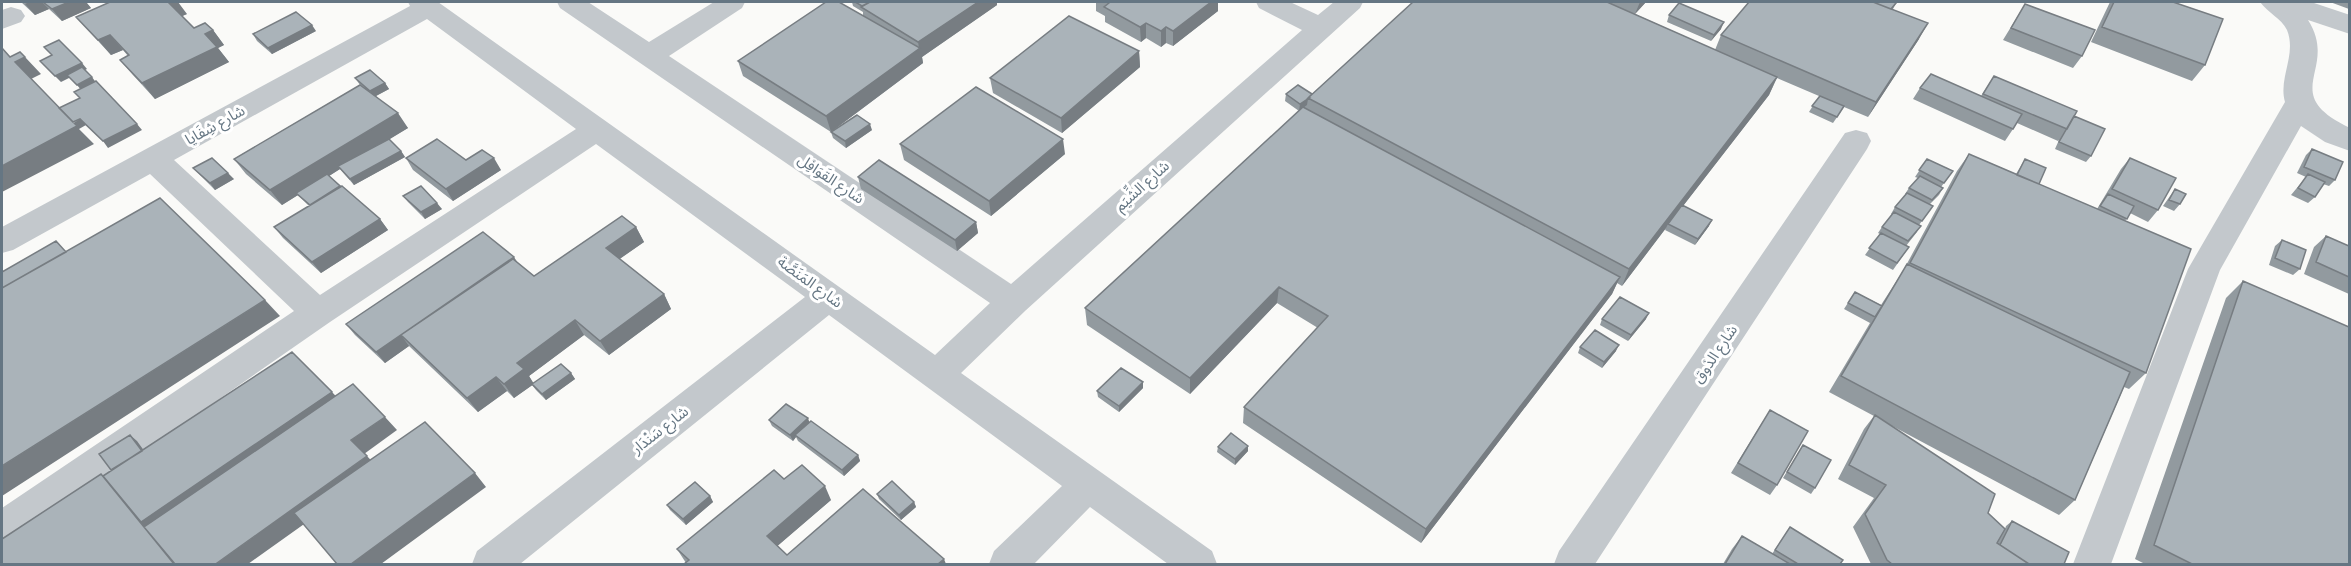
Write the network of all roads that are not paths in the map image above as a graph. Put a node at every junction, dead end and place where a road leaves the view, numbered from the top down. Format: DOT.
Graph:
graph roads {
  1 [pos="570,2"];
  2 [pos="732,2"];
  3 [pos="1269,2"];
  4 [pos="1350,2"];
  5 [pos="2274,2"];
  6 [pos="2286,2"];
  7 [pos="425,4"];
  8 [pos="2349,25"];
  9 [pos="1321,28"];
  10 [pos="650,55"];
  11 [pos="2299,103"];
  12 [pos="599,128"];
  13 [pos="1856,141"];
  14 [pos="2349,141"];
  15 [pos="153,159"];
  16 [pos="2,242"];
  17 [pos="830,296"];
  18 [pos="1013,302"];
  19 [pos="318,313"];
  20 [pos="938,374"];
  21 [pos="1089,484"];
  22 [pos="2,529"];
  23 [pos="490,564"];
  24 [pos="1008,564"];
  25 [pos="1198,564"];
  26 [pos="1573,564"];
  27 [pos="2092,564"];
  1 -- 10 [label="street, شارع القَوَافِل"];
  2 -- 10 [label="street"];
  3 -- 9 [label="street"];
  4 -- 9 [label="street, شارع الشِّيَم"];
  5 -- 11 [label="street"];
  6 -- 8 [label="street"];
  7 -- 12 [label="street, شارع المَنَصَّة"];
  7 -- 15 [label="street, شارع شِفَايا"];
  9 -- 18 [label="street, شارع الشِّيَم"];
  10 -- 18 [label="street, شارع القَوَافِل"];
  11 -- 14 [label="street"];
  11 -- 27 [label="street"];
  12 -- 17 [label="street, شارع المَنَصَّة"];
  12 -- 19 [label="street"];
  13 -- 26 [label="street, شارع الذوق"];
  15 -- 16 [label="street, شارع شِفَايا"];
  15 -- 19 [label="street"];
  17 -- 20 [label="street, شارع المَنَصَّة"];
  17 -- 23 [label="street, شارع سَنْدَار"];
  18 -- 20 [label="street, شارع الشِّيَم"];
  19 -- 22 [label="street"];
  20 -- 21 [label="street, شارع المَنَصَّة"];
  21 -- 24 [label="street"];
  21 -- 25 [label="street, شارع المَنَصَّة"];
}
